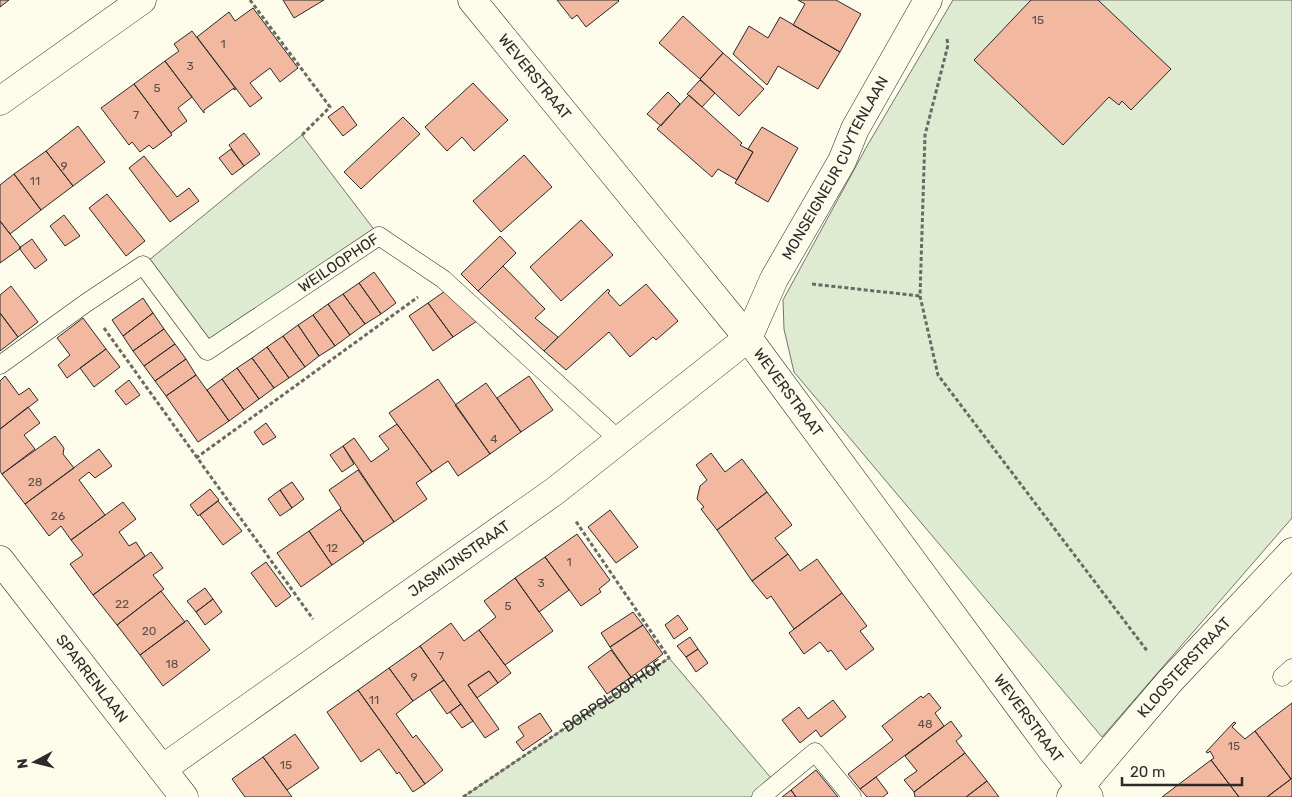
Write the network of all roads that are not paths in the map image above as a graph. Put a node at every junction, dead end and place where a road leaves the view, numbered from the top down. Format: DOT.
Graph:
graph roads {
  1 [pos="142,0"];
  2 [pos="472,0"];
  3 [pos="928,0"];
  4 [pos="0,101"];
  5 [pos="748,338"];
  6 [pos="0,365"];
  7 [pos="619,440"];
  8 [pos="1292,552"];
  9 [pos="0,560"];
  10 [pos="162,769"];
  11 [pos="1080,793"];
  12 [pos="184,797"];
  13 [pos="760,797"];
  14 [pos="852,797"];
  1 -- 4 [label="street"];
  2 -- 5 [label="street, WEVERSTRAAT"];
  3 -- 5 [label="street, MONSEIGNEUR CUYTENLAAN"];
  5 -- 7 [label="street, JASMIJNSTRAAT"];
  5 -- 11 [label="street, WEVERSTRAAT"];
  6 -- 7 [label="lane, WEILOOPHOF"];
  7 -- 10 [label="street, JASMIJNSTRAAT"];
  8 -- 11 [label="street, KLOOSTERSTRAAT"];
  9 -- 10 [label="street, SPARRENLAAN"];
  10 -- 12 [label="street, SPARRENLAAN"];
  13 -- 14 [label="lane"];
}
